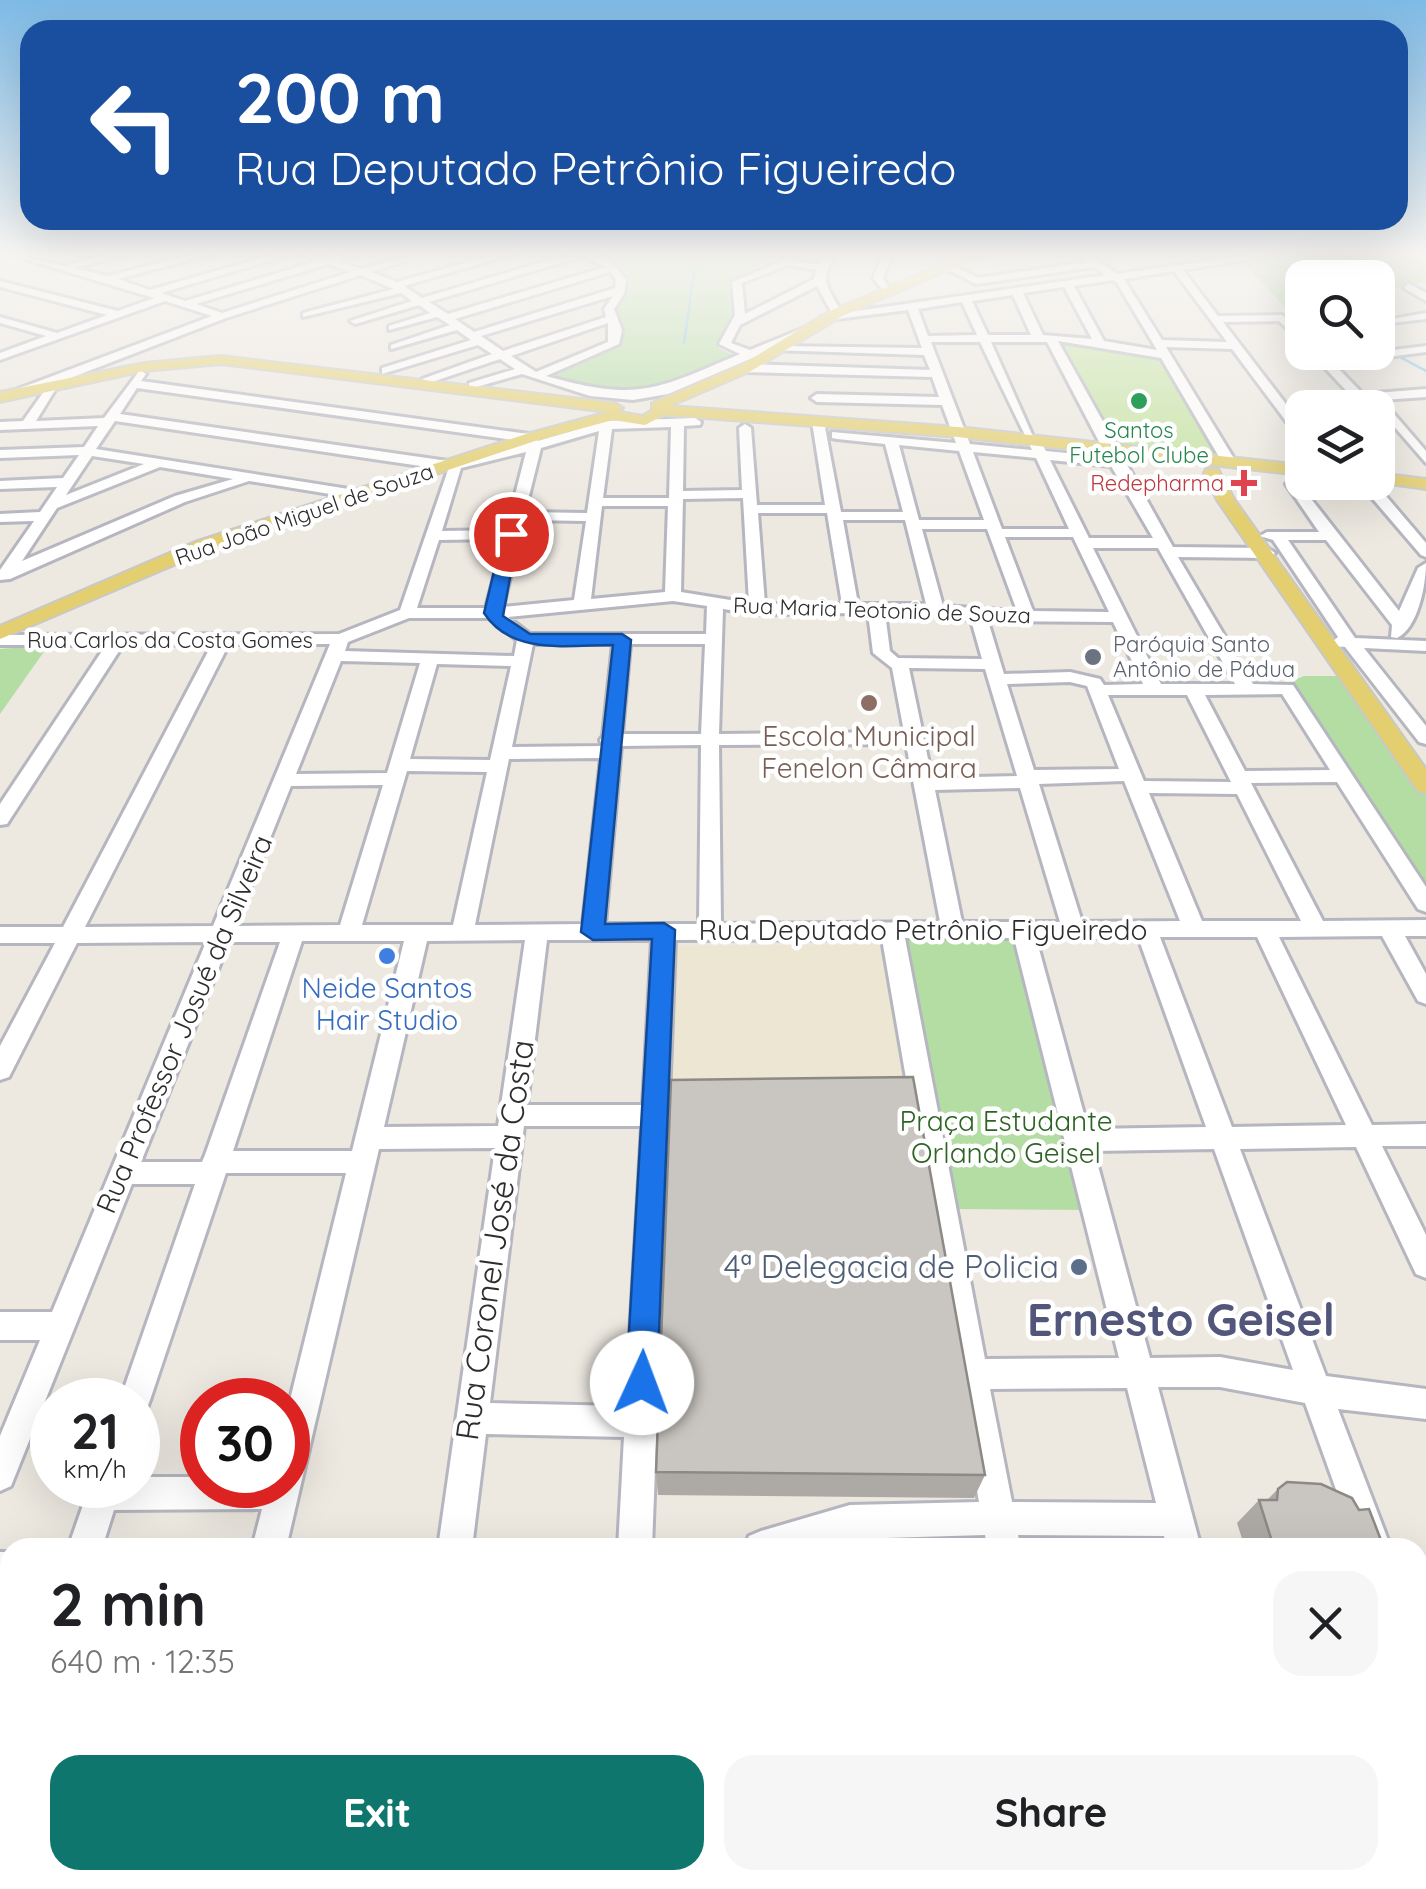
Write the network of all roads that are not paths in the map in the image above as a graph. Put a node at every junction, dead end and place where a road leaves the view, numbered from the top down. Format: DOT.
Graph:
graph roads {
  1 [pos="43,341"];
  2 [pos="160,341"];
  3 [pos="414,341"];
  4 [pos="466,341"];
  5 [pos="479,341"];
  6 [pos="543,341"];
  7 [pos="614,341"];
  8 [pos="727,341"];
  9 [pos="786,341"];
  10 [pos="789,341"];
  11 [pos="924,341"];
  12 [pos="964,341"];
  13 [pos="982,341"];
  14 [pos="1047,341"];
  15 [pos="1088,341"];
  16 [pos="1233,341"];
  17 [pos="1099,342"];
  18 [pos="1160,343"];
  19 [pos="926,346"];
  20 [pos="1236,346"];
  21 [pos="395,347"];
  22 [pos="776,349"];
  23 [pos="1426,349"];
  24 [pos="1395,351"];
  25 [pos="500,355"];
  26 [pos="1169,356"];
  27 [pos="0,357"];
  28 [pos="748,361"];
  29 [pos="144,367"];
  30 [pos="1332,370"];
  31 [pos="386,371"];
  32 [pos="831,373"];
  33 [pos="529,374"];
  34 [pos="937,374"];
  35 [pos="428,379"];
  36 [pos="59,382"];
  37 [pos="133,384"];
  38 [pos="473,386"];
  39 [pos="1350,390"];
  40 [pos="682,393"];
  41 [pos="1426,394"];
  42 [pos="1,396"];
  43 [pos="566,396"];
  44 [pos="817,398"];
  45 [pos="1395,398"];
  46 [pos="946,400"];
  47 [pos="638,402"];
  48 [pos="659,408"];
  49 [pos="1285,411"];
  50 [pos="612,416"];
  51 [pos="108,419"];
  52 [pos="643,420"];
  53 [pos="686,422"];
  54 [pos="1395,423"];
  55 [pos="26,425"];
  56 [pos="0,426"];
  57 [pos="813,426"];
  58 [pos="746,428"];
  59 [pos="898,435"];
  60 [pos="961,440"];
  61 [pos="1035,445"];
  62 [pos="532,447"];
  63 [pos="86,451"];
  64 [pos="1116,453"];
  65 [pos="0,454"];
  66 [pos="1426,459"];
  67 [pos="158,464"];
  68 [pos="448,465"];
  69 [pos="1223,468"];
  70 [pos="1285,469"];
  71 [pos="251,478"];
  72 [pos="65,482"];
  73 [pos="1395,483"];
  74 [pos="1426,484"];
  75 [pos="0,485"];
  76 [pos="354,494"];
  77 [pos="675,498"];
  78 [pos="1303,500"];
  79 [pos="1385,500"];
  80 [pos="752,501"];
  81 [pos="595,510"];
  82 [pos="46,511"];
  83 [pos="832,513"];
  84 [pos="515,516"];
  85 [pos="0,518"];
  86 [pos="910,520"];
  87 [pos="996,529"];
  88 [pos="511,534"];
  89 [pos="431,536"];
  90 [pos="1260,536"];
  91 [pos="1330,536"];
  92 [pos="1082,538"];
  93 [pos="1166,548"];
  94 [pos="1426,552"];
  95 [pos="18,553"];
  96 [pos="0,554"];
  97 [pos="1426,568"];
  98 [pos="3,577"];
  99 [pos="1300,585"];
  100 [pos="673,596"];
  101 [pos="715,602"];
  102 [pos="582,603"];
  103 [pos="757,608"];
  104 [pos="851,609"];
  105 [pos="876,609"];
  106 [pos="936,610"];
  107 [pos="407,613"];
  108 [pos="493,613"];
  109 [pos="978,616"];
  110 [pos="1027,616"];
  111 [pos="1118,616"];
  112 [pos="1400,625"];
  113 [pos="0,637"];
  114 [pos="224,638"];
  115 [pos="712,638"];
  116 [pos="118,639"];
  117 [pos="526,640"];
  118 [pos="622,640"];
  119 [pos="1327,642"];
  120 [pos="1350,642"];
  121 [pos="1392,644"];
  122 [pos="1426,646"];
  123 [pos="337,648"];
  124 [pos="430,660"];
  125 [pos="523,661"];
  126 [pos="900,665"];
  127 [pos="996,671"];
  128 [pos="1192,689"];
  129 [pos="1247,689"];
  130 [pos="1100,690"];
  131 [pos="1154,690"];
  132 [pos="912,738"];
  133 [pos="1426,738"];
  134 [pos="710,739"];
  135 [pos="608,746"];
  136 [pos="502,759"];
  137 [pos="396,772"];
  138 [pos="1344,776"];
  139 [pos="1029,779"];
  140 [pos="287,780"];
  141 [pos="1137,781"];
  142 [pos="1241,782"];
  143 [pos="923,784"];
  144 [pos="1426,786"];
  145 [pos="0,819"];
  146 [pos="1426,904"];
  147 [pos="1074,928"];
  148 [pos="1264,928"];
  149 [pos="1389,928"];
  150 [pos="1426,928"];
  151 [pos="1023,929"];
  152 [pos="1146,929"];
  153 [pos="1194,929"];
  154 [pos="1316,929"];
  155 [pos="664,930"];
  156 [pos="710,931"];
  157 [pos="892,931"];
  158 [pos="954,931"];
  159 [pos="593,932"];
  160 [pos="294,933"];
  161 [pos="349,933"];
  162 [pos="462,933"];
  163 [pos="537,933"];
  164 [pos="0,934"];
  165 [pos="71,934"];
  166 [pos="220,934"];
  167 [pos="418,934"];
  168 [pos="1426,995"];
  169 [pos="0,1070"];
  170 [pos="652,1115"];
  171 [pos="510,1126"];
  172 [pos="1426,1134"];
  173 [pos="1362,1135"];
  174 [pos="1222,1136"];
  175 [pos="1078,1140"];
  176 [pos="365,1150"];
  177 [pos="213,1168"];
  178 [pos="122,1174"];
  179 [pos="1426,1265"];
  180 [pos="0,1326"];
  181 [pos="58,1326"];
  182 [pos="1138,1372"];
  183 [pos="973,1374"];
  184 [pos="142,1378"];
  185 [pos="310,1378"];
  186 [pos="1315,1388"];
  187 [pos="1426,1404"];
  188 [pos="471,1418"];
  189 [pos="640,1422"];
  190 [pos="0,1475"];
  191 [pos="99,1508"];
  192 [pos="279,1508"];
  193 [pos="836,1533"];
  194 [pos="1001,1533"];
  195 [pos="1180,1534"];
  196 [pos="88,1538"];
  197 [pos="271,1538"];
  198 [pos="456,1538"];
  199 [pos="635,1538"];
  200 [pos="811,1538"];
  201 [pos="1370,1538"];
  1 -- 27 [label="street"];
  2 -- 36 [label="street"];
  3 -- 21 [label="street"];
  4 -- 31 [label="street"];
  5 -- 25 [label="street"];
  6 -- 25 [label="street"];
  7 -- 33 [label="street"];
  8 -- 28 [label="street"];
  9 -- 28 [label="street"];
  10 -- 22 [label="main road"];
  11 -- 19 [label="street"];
  12 -- 19 [label="street"];
  13 -- 61 [label="street"];
  14 -- 64 [label="street"];
  15 -- 17 [label="street"];
  16 -- 20 [label="street"];
  17 -- 26 [label="street"];
  18 -- 20 [label="street"];
  18 -- 26 [label="street"];
  19 -- 22 [label="street"];
  19 -- 34 [label="street"];
  20 -- 49 [label="street"];
  22 -- 28 [label="main road"];
  23 -- 24 [label="street"];
  25 -- 33 [label="street"];
  25 -- 35 [label="street"];
  26 -- 69 [label="street"];
  28 -- 32 [label="street"];
  28 -- 40 [label="main road"];
  28 -- 43 [label="street"];
  29 -- 36 [label="main road"];
  29 -- 37 [label="street"];
  29 -- 43 [label="main road"];
  30 -- 39 [label="street"];
  32 -- 34 [label="street"];
  32 -- 44 [label="street"];
  33 -- 38 [label="street"];
  33 -- 43 [label="street"];
  34 -- 46 [label="street"];
  36 -- 42 [label="main road"];
  36 -- 55 [label="street"];
  37 -- 51 [label="street"];
  37 -- 62 [label="street"];
  40 -- 47 [label="main road, Rua João Miguel de Souza"];
  40 -- 48 [label="main road"];
  41 -- 45 [label="street"];
  43 -- 50 [label="main road"];
  44 -- 46 [label="street"];
  44 -- 57 [label="street"];
  46 -- 60 [label="street"];
  47 -- 48 [label="main road"];
  47 -- 50 [label="main road, Rua João Miguel de Souza"];
  48 -- 52 [label="main road"];
  48 -- 57 [label="main road"];
  50 -- 52 [label="main road"];
  50 -- 53 [label="street"];
  50 -- 62 [label="main road, Rua João Miguel de Souza"];
  50 -- 81 [label="street"];
  51 -- 55 [label="street"];
  51 -- 63 [label="street"];
  51 -- 68 [label="street"];
  52 -- 53 [label="main road"];
  53 -- 58 [label="main road"];
  53 -- 77 [label="street"];
  54 -- 66 [label="street"];
  55 -- 56 [label="street"];
  57 -- 58 [label="main road"];
  57 -- 59 [label="main road"];
  57 -- 59 [label="main road"];
  57 -- 83 [label="street"];
  58 -- 80 [label="street"];
  59 -- 60 [label="main road"];
  59 -- 86 [label="street"];
  60 -- 61 [label="main road"];
  60 -- 87 [label="street"];
  61 -- 64 [label="main road"];
  61 -- 92 [label="street"];
  62 -- 68 [label="main road, Rua João Miguel de Souza"];
  62 -- 68 [label="street"];
  62 -- 84 [label="street"];
  63 -- 65 [label="street"];
  63 -- 67 [label="street"];
  63 -- 72 [label="street"];
  64 -- 69 [label="main road"];
  64 -- 93 [label="street"];
  67 -- 71 [label="street"];
  67 -- 82 [label="street"];
  68 -- 76 [label="main road, Rua João Miguel de Souza"];
  68 -- 89 [label="street"];
  69 -- 70 [label="main road"];
  69 -- 90 [label="main road"];
  71 -- 76 [label="street"];
  71 -- 98 [label="street"];
  72 -- 75 [label="street"];
  72 -- 82 [label="street"];
  73 -- 74 [label="main road"];
  76 -- 113 [label="main road, Rua João Miguel de Souza"];
  77 -- 80 [label="street"];
  77 -- 81 [label="street"];
  77 -- 100 [label="street"];
  78 -- 91 [label="street"];
  79 -- 94 [label="street"];
  80 -- 83 [label="street"];
  80 -- 103 [label="street"];
  81 -- 84 [label="street"];
  81 -- 102 [label="street"];
  82 -- 85 [label="street"];
  82 -- 95 [label="street"];
  83 -- 86 [label="street"];
  83 -- 104 [label="street"];
  84 -- 88 [label="street"];
  86 -- 87 [label="street"];
  86 -- 106 [label="street"];
  87 -- 92 [label="street"];
  87 -- 110 [label="street"];
  88 -- 89 [label="street"];
  88 -- 108 [label="street"];
  89 -- 107 [label="street"];
  90 -- 91 [label="street"];
  90 -- 93 [label="street"];
  90 -- 99 [label="main road"];
  91 -- 112 [label="street"];
  92 -- 93 [label="street"];
  92 -- 111 [label="street"];
  93 -- 129 [label="street"];
  95 -- 96 [label="street"];
  95 -- 98 [label="street"];
  97 -- 112 [label="street"];
  99 -- 119 [label="main road"];
  99 -- 120 [label="street"];
  100 -- 101 [label="street, Rua Maria Teotonio de Souza"];
  100 -- 102 [label="street, Rua Maria Teotonio de Souza"];
  101 -- 103 [label="street, Rua Maria Teotonio de Souza"];
  101 -- 115 [label="street"];
  102 -- 108 [label="street, Rua Maria Teotonio de Souza"];
  103 -- 104 [label="street, Rua Maria Teotonio de Souza"];
  104 -- 105 [label="street, Rua Maria Teotonio de Souza"];
  105 -- 106 [label="street, Rua Maria Teotonio de Souza"];
  105 -- 126 [label="street"];
  106 -- 109 [label="street, Rua Maria Teotonio de Souza"];
  107 -- 108 [label="street, Rua Maria Teotonio de Souza"];
  107 -- 123 [label="street"];
  108 -- 117 [label="street"];
  109 -- 110 [label="street, Rua Maria Teotonio de Souza"];
  109 -- 127 [label="street"];
  110 -- 111 [label="street, Rua Maria Teotonio de Souza"];
  111 -- 131 [label="street"];
  112 -- 121 [label="street"];
  113 -- 116 [label="street, Rua Carlos da Costa Gomes"];
  114 -- 116 [label="street, Rua Carlos da Costa Gomes"];
  114 -- 123 [label="street, Rua Carlos da Costa Gomes"];
  114 -- 165 [label="street"];
  115 -- 118 [label="street"];
  115 -- 134 [label="street"];
  116 -- 145 [label="street"];
  117 -- 118 [label="street"];
  117 -- 125 [label="street"];
  118 -- 135 [label="street"];
  119 -- 120 [label="street"];
  119 -- 144 [label="main road"];
  120 -- 121 [label="street"];
  120 -- 133 [label="street"];
  121 -- 122 [label="street"];
  123 -- 124 [label="street, Rua Carlos da Costa Gomes"];
  123 -- 140 [label="street, Rua Professor Josué da Silveira"];
  124 -- 125 [label="street, Rua Carlos da Costa Gomes"];
  124 -- 137 [label="street"];
  125 -- 136 [label="street"];
  126 -- 127 [label="street"];
  126 -- 132 [label="street"];
  127 -- 130 [label="street"];
  127 -- 139 [label="street"];
  128 -- 129 [label="street"];
  128 -- 131 [label="street"];
  128 -- 142 [label="street"];
  129 -- 138 [label="street"];
  130 -- 131 [label="street"];
  130 -- 141 [label="street"];
  132 -- 134 [label="street"];
  132 -- 143 [label="street"];
  134 -- 135 [label="street"];
  134 -- 156 [label="street"];
  135 -- 136 [label="street"];
  135 -- 159 [label="street"];
  136 -- 137 [label="street"];
  136 -- 162 [label="street"];
  137 -- 140 [label="street"];
  137 -- 161 [label="street"];
  138 -- 142 [label="street"];
  138 -- 146 [label="street"];
  139 -- 141 [label="street"];
  139 -- 143 [label="street"];
  139 -- 147 [label="street"];
  140 -- 166 [label="street, Rua Professor Josué da Silveira"];
  141 -- 142 [label="street"];
  141 -- 153 [label="street"];
  142 -- 154 [label="street"];
  143 -- 158 [label="street"];
  147 -- 151 [label="street, Rua Deputado Petrônio Figueiredo"];
  147 -- 152 [label="street, Rua Deputado Petrônio Figueiredo"];
  148 -- 153 [label="street, Rua Deputado Petrônio Figueiredo"];
  148 -- 154 [label="street, Rua Deputado Petrônio Figueiredo"];
  148 -- 173 [label="street"];
  149 -- 150 [label="street, Rua Deputado Petrônio Figueiredo"];
  149 -- 154 [label="street, Rua Deputado Petrônio Figueiredo"];
  149 -- 168 [label="street"];
  151 -- 158 [label="street, Rua Deputado Petrônio Figueiredo"];
  151 -- 175 [label="street"];
  152 -- 153 [label="street, Rua Deputado Petrônio Figueiredo"];
  152 -- 174 [label="street"];
  155 -- 156 [label="street, Rua Deputado Petrônio Figueiredo"];
  155 -- 159 [label="street, Rua Deputado Petrônio Figueiredo"];
  155 -- 170 [label="street"];
  156 -- 157 [label="street, Rua Deputado Petrônio Figueiredo"];
  157 -- 158 [label="street, Rua Deputado Petrônio Figueiredo"];
  157 -- 183 [label="street"];
  159 -- 163 [label="street, Rua Deputado Petrônio Figueiredo"];
  160 -- 161 [label="street, Rua Deputado Petrônio Figueiredo"];
  160 -- 166 [label="street, Rua Deputado Petrônio Figueiredo"];
  160 -- 177 [label="street"];
  161 -- 167 [label="street, Rua Deputado Petrônio Figueiredo"];
  162 -- 163 [label="street, Rua Deputado Petrônio Figueiredo"];
  162 -- 167 [label="street, Rua Deputado Petrônio Figueiredo"];
  163 -- 171 [label="street, Rua Coronel José da Costa"];
  164 -- 165 [label="street, Rua Deputado Petrônio Figueiredo"];
  165 -- 166 [label="street, Rua Deputado Petrônio Figueiredo"];
  165 -- 169 [label="street"];
  166 -- 178 [label="street, Rua Professor Josué da Silveira"];
  167 -- 176 [label="street"];
  170 -- 171 [label="street"];
  170 -- 189 [label="street"];
  171 -- 176 [label="street"];
  171 -- 188 [label="street, Rua Coronel José da Costa"];
  172 -- 173 [label="street"];
  173 -- 174 [label="street"];
  173 -- 179 [label="street"];
  174 -- 175 [label="street"];
  174 -- 186 [label="street"];
  175 -- 182 [label="street"];
  176 -- 177 [label="street"];
  176 -- 185 [label="street"];
  177 -- 178 [label="street"];
  177 -- 184 [label="street"];
  178 -- 181 [label="street, Rua Professor Josué da Silveira"];
  180 -- 181 [label="street"];
  181 -- 190 [label="street, Rua Professor Josué da Silveira"];
  182 -- 183 [label="street"];
  182 -- 186 [label="street"];
  182 -- 195 [label="street"];
  183 -- 194 [label="street"];
  186 -- 187 [label="street"];
  186 -- 201 [label="street"];
  188 -- 189 [label="street"];
  188 -- 198 [label="street, Rua Coronel José da Costa"];
  189 -- 199 [label="street"];
  191 -- 196 [label="street"];
  192 -- 197 [label="street"];
  193 -- 194 [label="street"];
  193 -- 200 [label="street"];
  194 -- 195 [label="street"];
}
